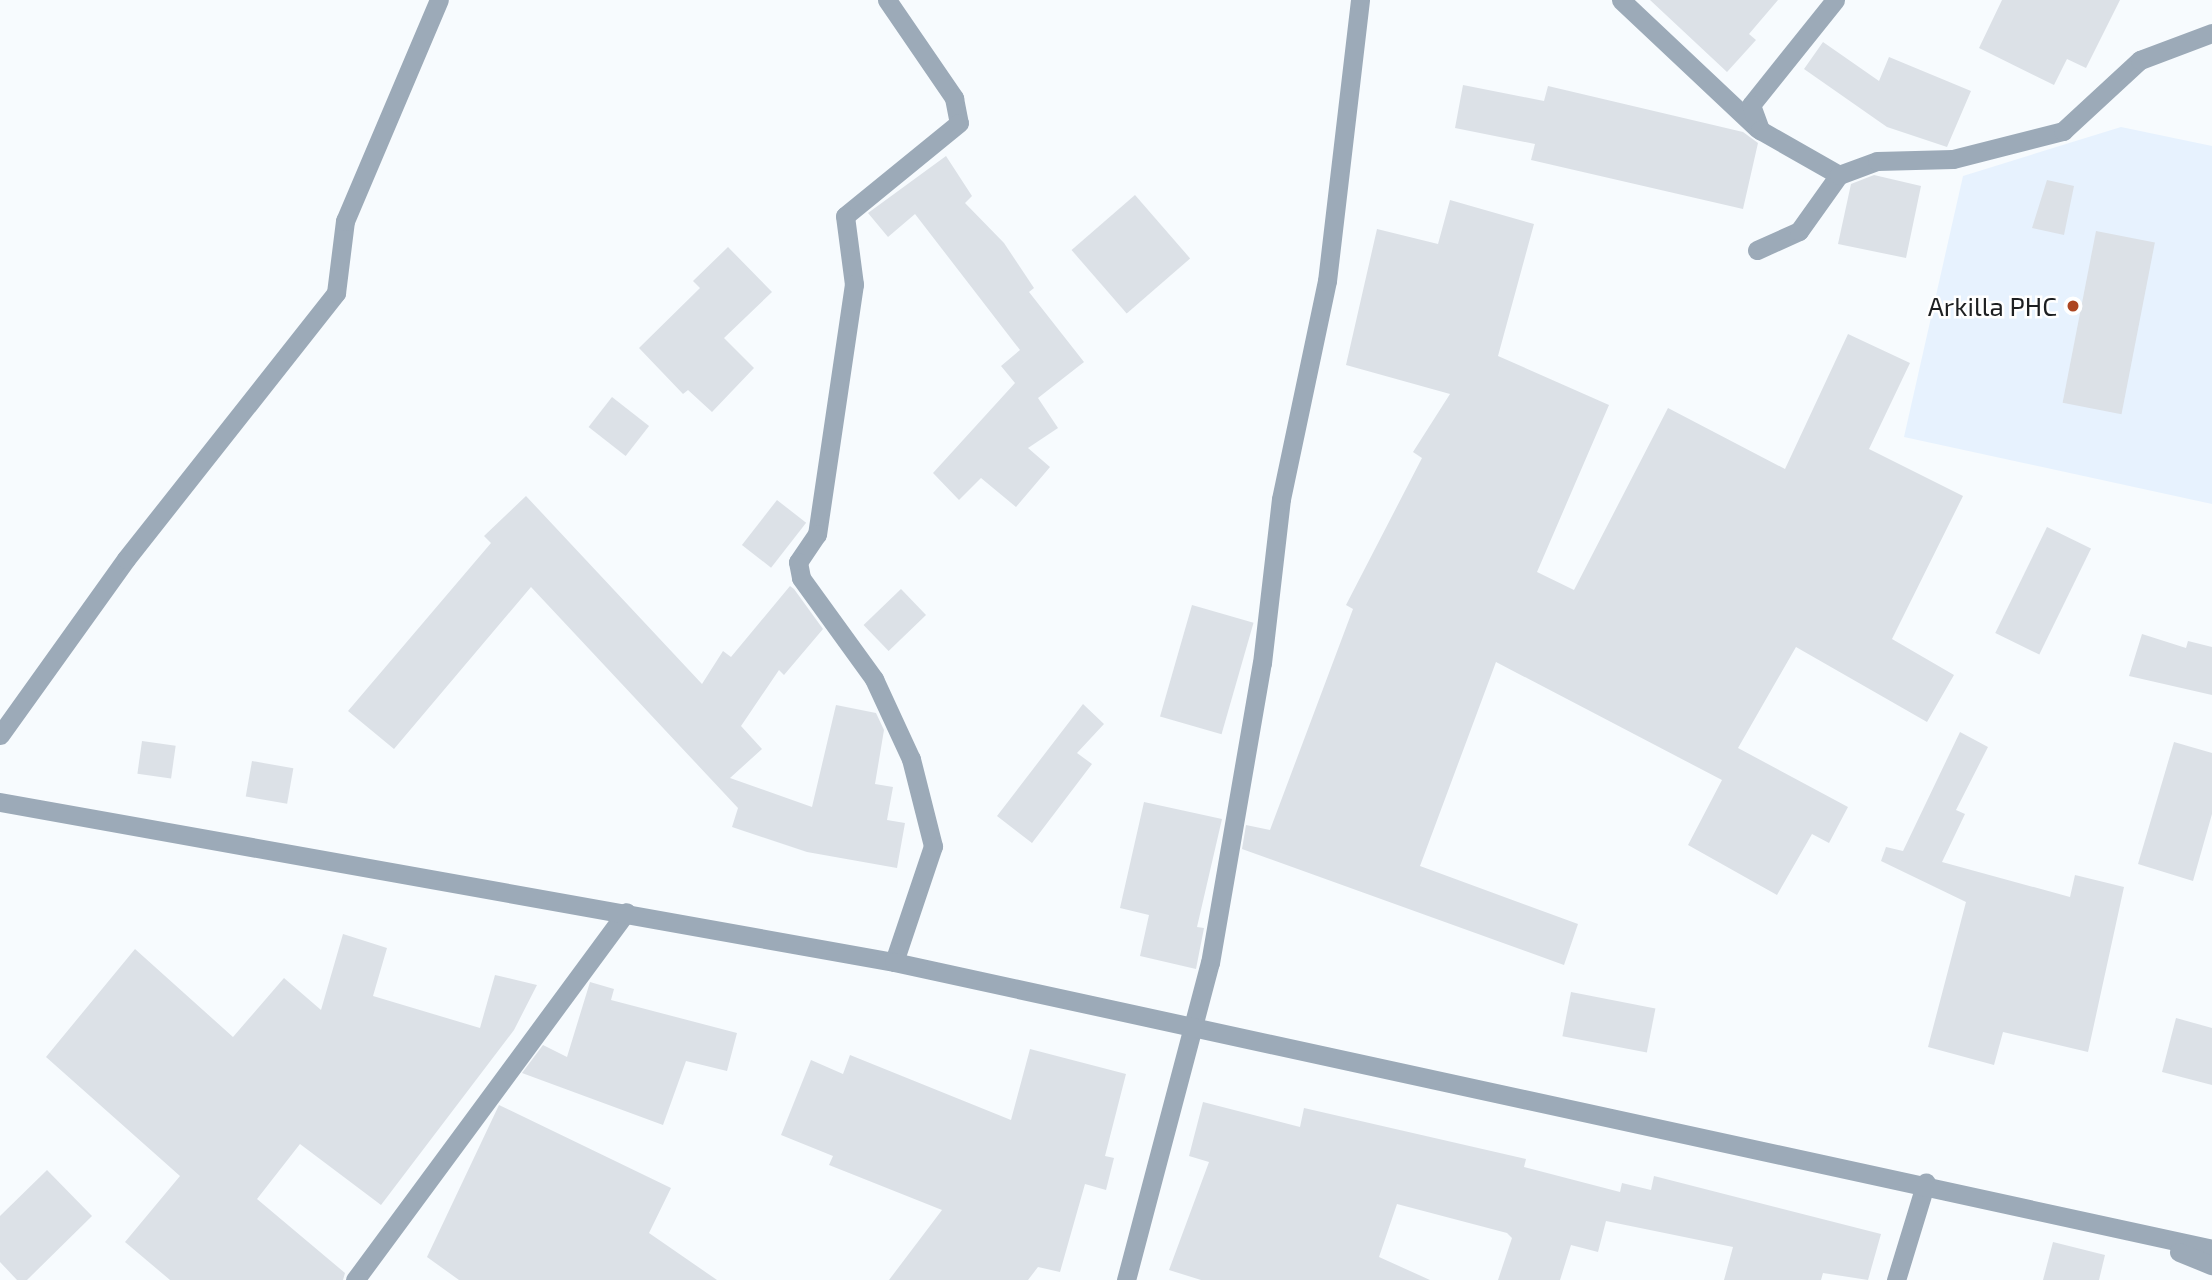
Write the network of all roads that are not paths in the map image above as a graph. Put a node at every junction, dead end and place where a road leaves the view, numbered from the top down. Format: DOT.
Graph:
graph roads {
  1 [pos="439,0"];
  2 [pos="887,0"];
  3 [pos="1360,0"];
  4 [pos="1621,0"];
  5 [pos="1835,0"];
  6 [pos="2212,33"];
  7 [pos="1760,130"];
  8 [pos="1839,175"];
  9 [pos="1758,250"];
  10 [pos="0,734"];
  11 [pos="0,802"];
  12 [pos="626,912"];
  13 [pos="894,962"];
  14 [pos="1188,1028"];
  15 [pos="1926,1182"];
  16 [pos="2148,1240"];
  17 [pos="2212,1249"];
  18 [pos="2212,1265"];
  19 [pos="355,1280"];
  20 [pos="1126,1280"];
  21 [pos="1896,1280"];
  1 -- 10 [label="street"];
  2 -- 13 [label="street"];
  3 -- 14 [label="street"];
  4 -- 7 [label="street"];
  5 -- 7 [label="street"];
  6 -- 8 [label="street"];
  7 -- 8 [label="street"];
  8 -- 9 [label="street"];
  11 -- 12 [label="street"];
  12 -- 13 [label="street"];
  12 -- 19 [label="street"];
  13 -- 14 [label="street"];
  14 -- 15 [label="street"];
  14 -- 20 [label="street"];
  15 -- 16 [label="street"];
  15 -- 21 [label="street"];
  16 -- 17 [label="street"];
  16 -- 18 [label="street"];
}
